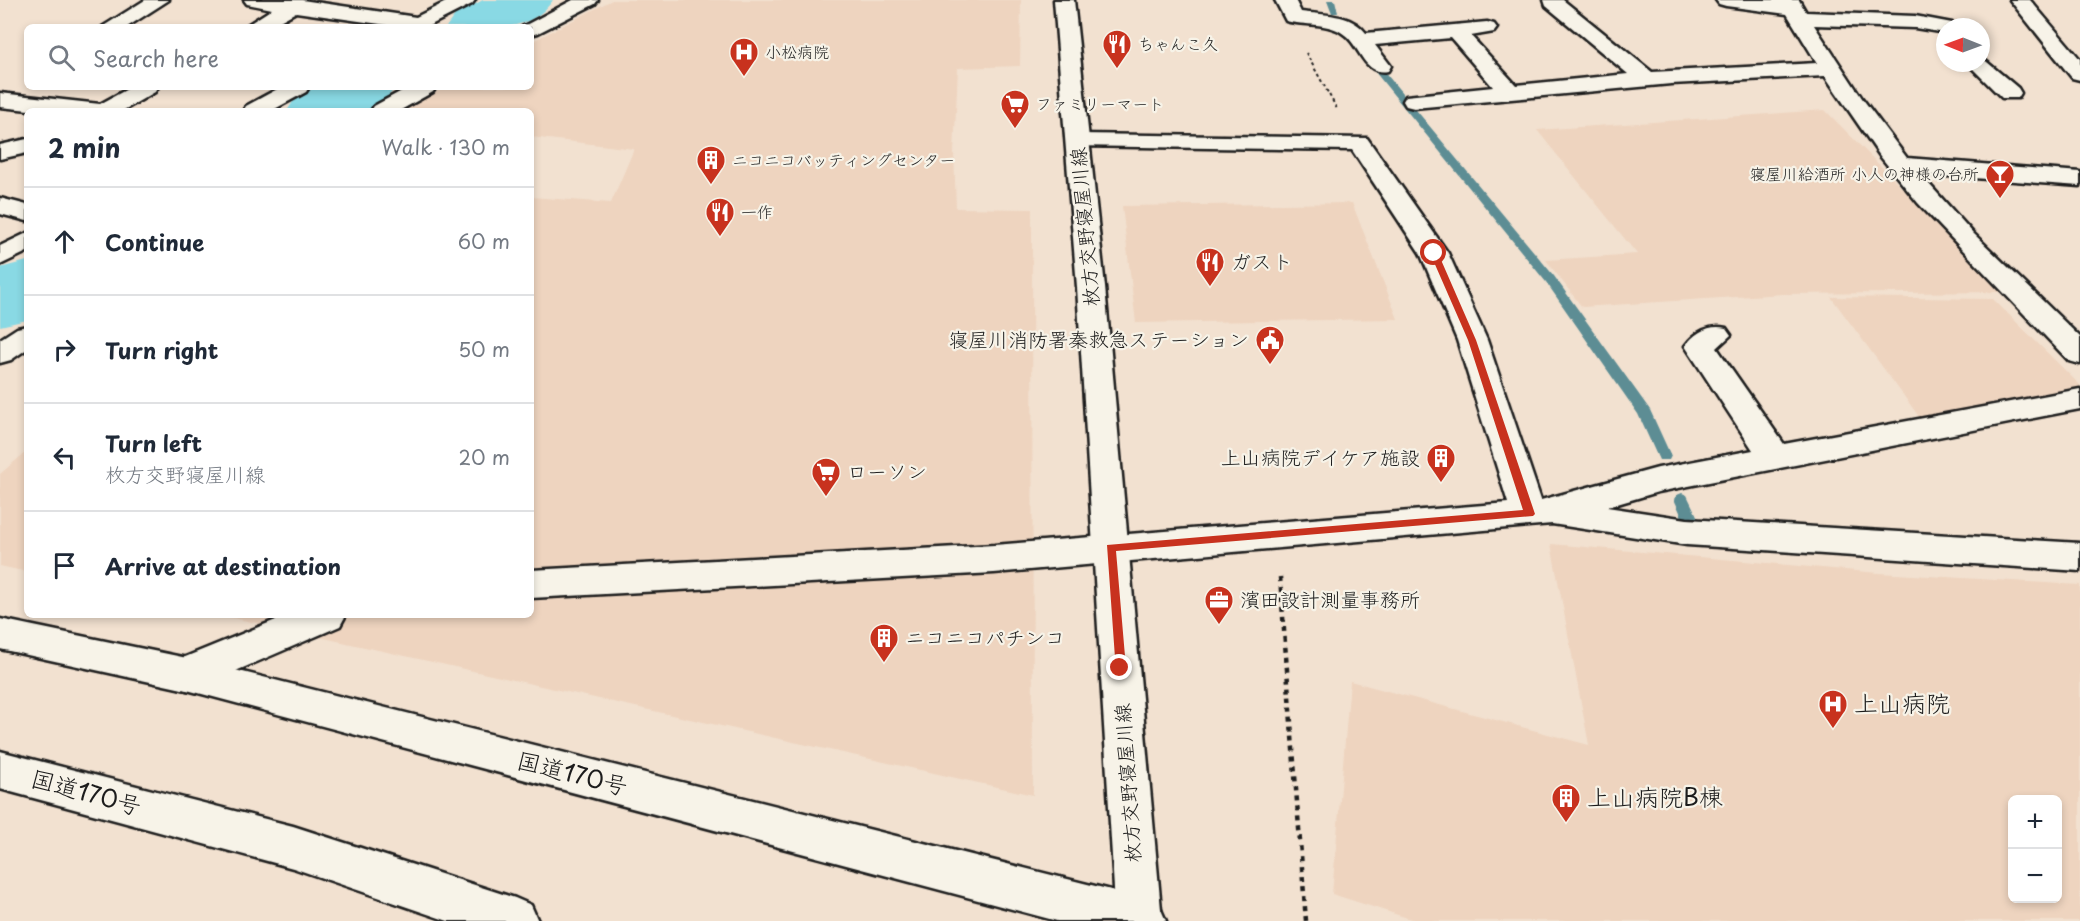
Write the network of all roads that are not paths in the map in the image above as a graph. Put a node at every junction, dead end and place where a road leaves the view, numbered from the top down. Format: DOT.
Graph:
graph roads {
  1 [pos="159,0"];
  2 [pos="254,0"];
  3 [pos="411,0"];
  4 [pos="465,0"];
  5 [pos="588,0"];
  6 [pos="1064,0"];
  7 [pos="1726,0"];
  8 [pos="2020,0"];
  9 [pos="1553,2"];
  10 [pos="295,4"];
  11 [pos="1289,9"];
  12 [pos="1794,9"];
  13 [pos="1936,21"];
  14 [pos="117,24"];
  15 [pos="259,24"];
  16 [pos="408,24"];
  17 [pos="414,24"];
  18 [pos="416,24"];
  19 [pos="534,27"];
  20 [pos="1487,28"];
  21 [pos="1456,31"];
  22 [pos="1360,40"];
  23 [pos="1380,66"];
  24 [pos="1830,69"];
  25 [pos="1988,72"];
  26 [pos="2080,73"];
  27 [pos="1647,79"];
  28 [pos="141,90"];
  29 [pos="292,90"];
  30 [pos="420,90"];
  31 [pos="1510,92"];
  32 [pos="2010,93"];
  33 [pos="0,100"];
  34 [pos="1414,101"];
  35 [pos="74,108"];
  36 [pos="108,108"];
  37 [pos="260,108"];
  38 [pos="387,108"];
  39 [pos="1078,141"];
  40 [pos="24,147"];
  41 [pos="0,152"];
  42 [pos="1901,165"];
  43 [pos="2080,179"];
  44 [pos="0,206"];
  45 [pos="24,212"];
  46 [pos="24,243"];
  47 [pos="0,257"];
  48 [pos="1716,335"];
  49 [pos="24,337"];
  50 [pos="0,353"];
  51 [pos="2080,354"];
  52 [pos="2080,399"];
  53 [pos="1776,457"];
  54 [pos="1539,513"];
  55 [pos="1110,548"];
  56 [pos="2080,557"];
  57 [pos="534,584"];
  58 [pos="320,618"];
  59 [pos="0,634"];
  60 [pos="187,674"];
  61 [pos="0,770"];
  62 [pos="515,921"];
  63 [pos="1140,921"];
  1 -- 14 [label="main road"];
  2 -- 10 [label="main road"];
  3 -- 17 [label="main road"];
  4 -- 18 [label="main road"];
  5 -- 19 [label="main road"];
  6 -- 39 [label="main road, 枚方交野寝屋川線"];
  7 -- 12 [label="main road"];
  8 -- 26 [label="main road"];
  9 -- 27 [label="main road"];
  10 -- 15 [label="main road"];
  10 -- 16 [label="main road"];
  11 -- 22 [label="main road"];
  12 -- 13 [label="main road"];
  12 -- 24 [label="main road"];
  20 -- 21 [label="main road"];
  21 -- 22 [label="main road"];
  21 -- 31 [label="main road"];
  22 -- 23 [label="main road"];
  24 -- 27 [label="main road"];
  24 -- 42 [label="main road"];
  25 -- 32 [label="main road"];
  27 -- 31 [label="main road"];
  28 -- 36 [label="main road"];
  29 -- 37 [label="main road"];
  30 -- 38 [label="main road"];
  31 -- 34 [label="main road"];
  33 -- 35 [label="main road"];
  39 -- 54 [label="main road"];
  39 -- 55 [label="main road, 枚方交野寝屋川線"];
  40 -- 41 [label="main road"];
  42 -- 43 [label="main road"];
  42 -- 51 [label="main road"];
  44 -- 45 [label="main road"];
  46 -- 47 [label="main road"];
  48 -- 53 [label="main road"];
  49 -- 50 [label="main road"];
  52 -- 53 [label="main road"];
  53 -- 54 [label="main road"];
  54 -- 55 [label="main road"];
  54 -- 56 [label="main road"];
  55 -- 57 [label="main road"];
  55 -- 63 [label="main road, 枚方交野寝屋川線"];
  58 -- 60 [label="main road"];
  59 -- 60 [label="main road, 国道170号"];
  60 -- 63 [label="main road, 国道170号"];
  61 -- 62 [label="main road, 国道170号"];
}
